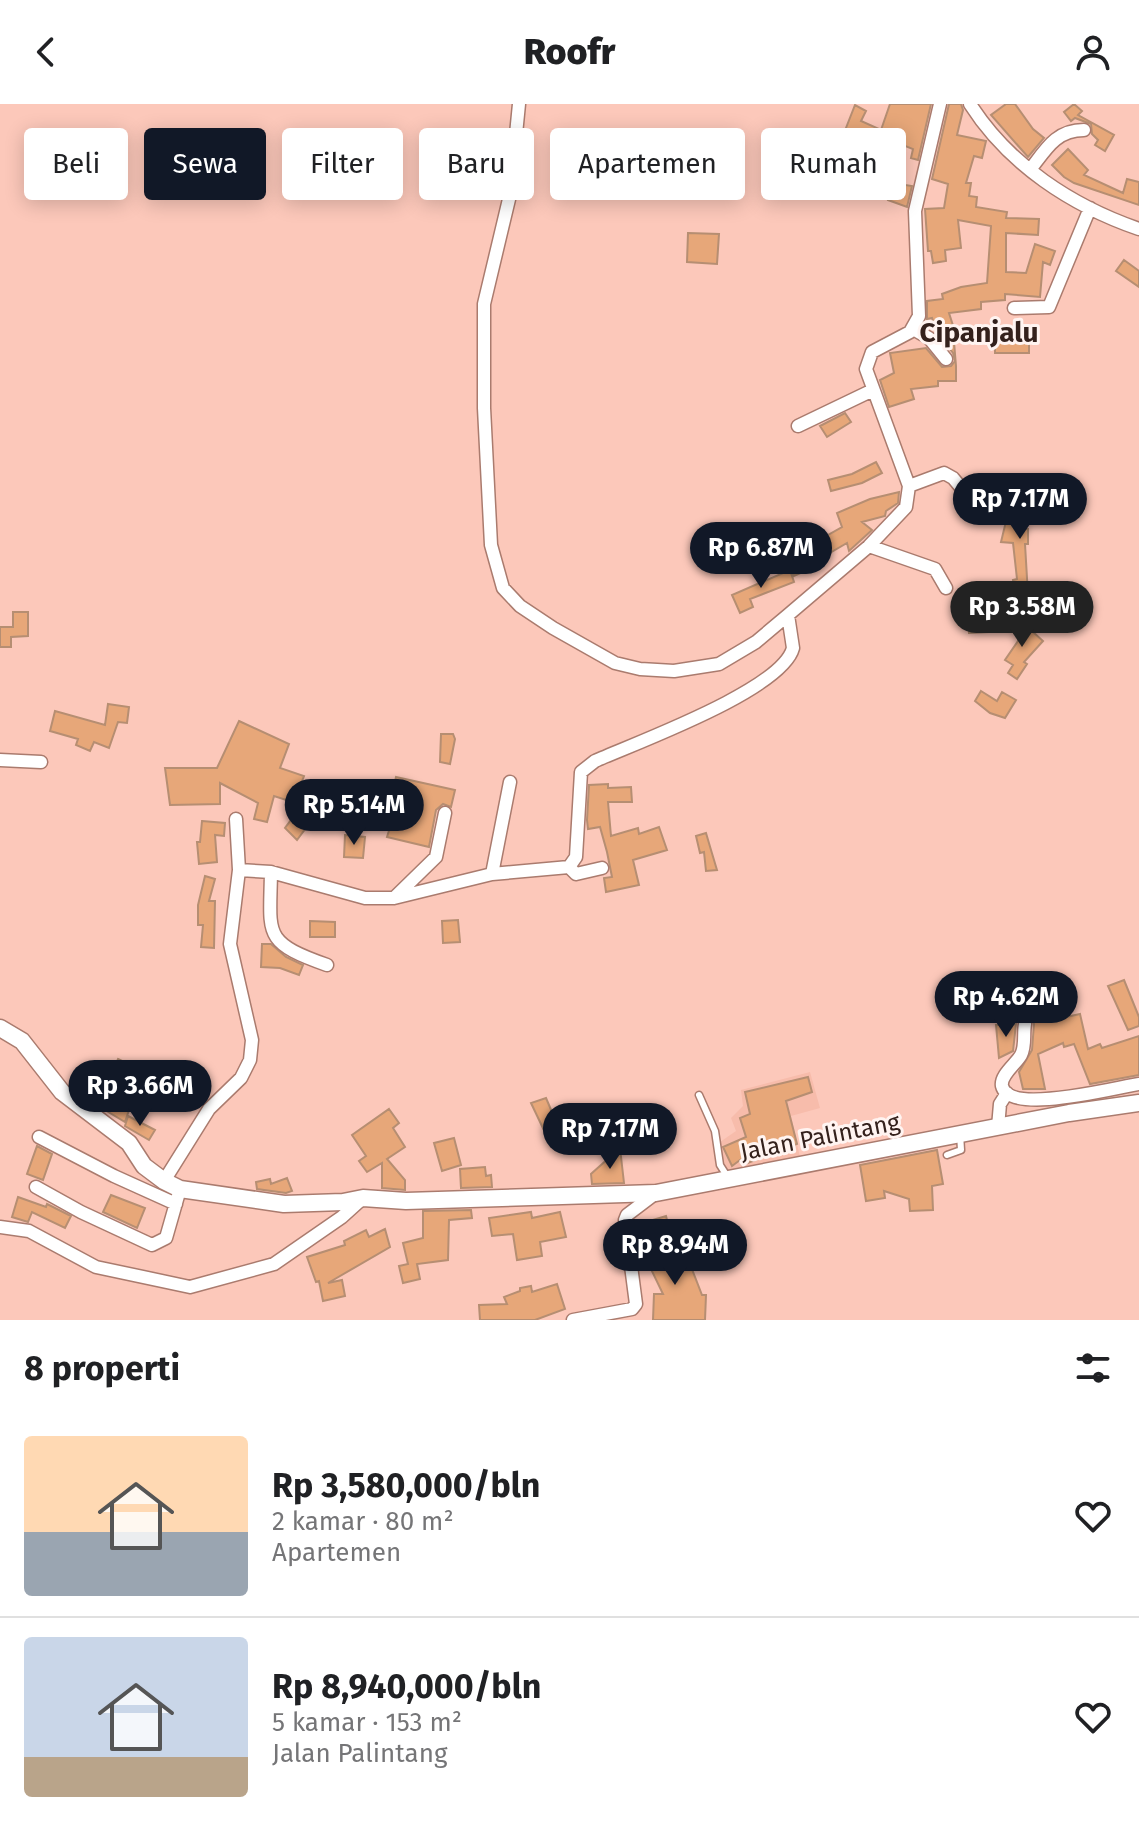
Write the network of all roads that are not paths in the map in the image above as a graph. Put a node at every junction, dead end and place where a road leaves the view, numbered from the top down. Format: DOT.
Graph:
graph roads {
  1 [pos="519,104"];
  2 [pos="940,104"];
  3 [pos="970,104"];
  4 [pos="1084,130"];
  5 [pos="1030,170"];
  6 [pos="1090,208"];
  7 [pos="1139,229"];
  8 [pos="1014,308"];
  9 [pos="913,329"];
  10 [pos="946,359"];
  11 [pos="873,390"];
  12 [pos="798,426"];
  13 [pos="909,486"];
  14 [pos="968,496"];
  15 [pos="869,546"];
  16 [pos="946,588"];
  17 [pos="788,615"];
  18 [pos="0,760"];
  19 [pos="41,762"];
  20 [pos="510,782"];
  21 [pos="445,813"];
  22 [pos="236,819"];
  23 [pos="569,867"];
  24 [pos="602,868"];
  25 [pos="239,870"];
  26 [pos="271,872"];
  27 [pos="492,874"];
  28 [pos="394,898"];
  29 [pos="327,965"];
  30 [pos="1025,1024"];
  31 [pos="0,1028"];
  32 [pos="1139,1084"];
  33 [pos="1007,1093"];
  34 [pos="699,1095"];
  35 [pos="1139,1103"];
  36 [pos="1068,1105"];
  37 [pos="998,1127"];
  38 [pos="960,1134"];
  39 [pos="39,1137"];
  40 [pos="947,1155"];
  41 [pos="729,1179"];
  42 [pos="164,1181"];
  43 [pos="36,1187"];
  44 [pos="656,1193"];
  45 [pos="178,1196"];
  46 [pos="363,1198"];
  47 [pos="0,1227"];
  48 [pos="573,1320"];
  1 -- 17 [label="street"];
  2 -- 9 [label="street"];
  3 -- 5 [label="street"];
  4 -- 5 [label="street"];
  5 -- 6 [label="street"];
  6 -- 7 [label="street"];
  6 -- 8 [label="street"];
  9 -- 10 [label="street"];
  9 -- 11 [label="street"];
  11 -- 12 [label="street"];
  11 -- 13 [label="street"];
  13 -- 14 [label="street"];
  13 -- 15 [label="street"];
  15 -- 16 [label="street"];
  15 -- 17 [label="street"];
  17 -- 23 [label="street"];
  18 -- 19 [label="street"];
  20 -- 27 [label="street"];
  21 -- 28 [label="street"];
  22 -- 25 [label="street"];
  23 -- 24 [label="street"];
  23 -- 27 [label="street"];
  25 -- 26 [label="street"];
  25 -- 42 [label="street"];
  26 -- 28 [label="street"];
  26 -- 29 [label="street"];
  27 -- 28 [label="street"];
  30 -- 33 [label="street"];
  31 -- 42 [label="street, Jalan Palintang"];
  32 -- 36 [label="street"];
  33 -- 36 [label="street"];
  33 -- 37 [label="street"];
  34 -- 41 [label="lane"];
  35 -- 36 [label="street, Jalan Palintang"];
  36 -- 37 [label="street, Jalan Palintang"];
  37 -- 38 [label="street, Jalan Palintang"];
  38 -- 40 [label="lane"];
  38 -- 41 [label="street, Jalan Palintang"];
  39 -- 45 [label="street"];
  41 -- 44 [label="street, Jalan Palintang"];
  42 -- 45 [label="street, Jalan Palintang"];
  43 -- 45 [label="street"];
  44 -- 46 [label="street, Jalan Palintang"];
  44 -- 48 [label="street"];
  45 -- 46 [label="street, Jalan Palintang"];
  46 -- 47 [label="street"];
}
